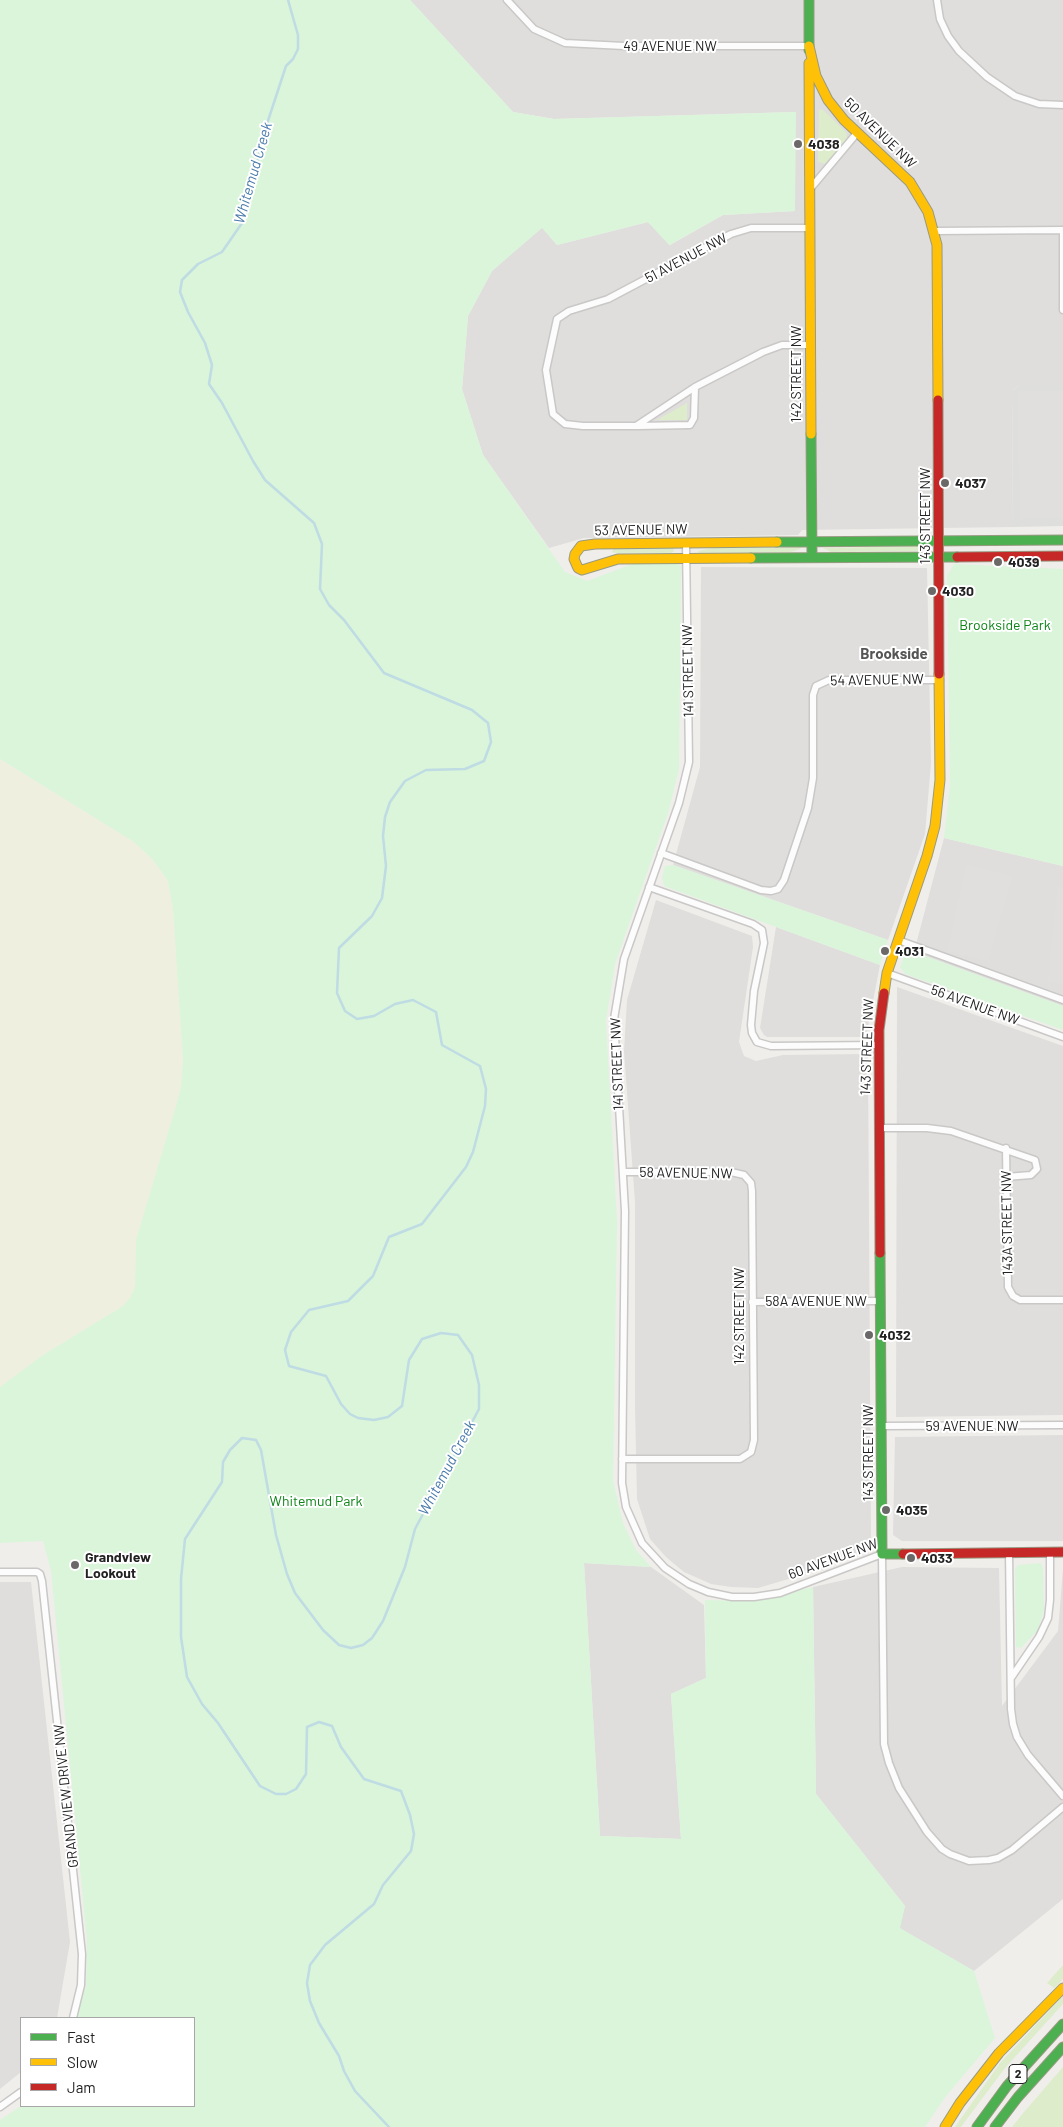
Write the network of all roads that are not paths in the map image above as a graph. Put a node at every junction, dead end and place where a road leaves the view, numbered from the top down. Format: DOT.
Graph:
graph roads {
  1 [pos="507,0"];
  2 [pos="809,0"];
  3 [pos="936,0"];
  4 [pos="809,46"];
  5 [pos="1063,105"];
  6 [pos="857,133"];
  7 [pos="809,190"];
  8 [pos="809,228"];
  9 [pos="1063,230"];
  10 [pos="935,231"];
  11 [pos="1063,310"];
  12 [pos="810,345"];
  13 [pos="695,387"];
  14 [pos="636,426"];
  15 [pos="1063,540"];
  16 [pos="939,542"];
  17 [pos="686,543"];
  18 [pos="811,543"];
  19 [pos="1063,556"];
  20 [pos="812,557"];
  21 [pos="939,557"];
  22 [pos="687,558"];
  23 [pos="940,680"];
  24 [pos="661,853"];
  25 [pos="649,887"];
  26 [pos="898,940"];
  27 [pos="887,973"];
  28 [pos="1063,1000"];
  29 [pos="1063,1037"];
  30 [pos="879,1046"];
  31 [pos="879,1128"];
  32 [pos="1006,1148"];
  33 [pos="623,1172"];
  34 [pos="1006,1177"];
  35 [pos="747,1178"];
  36 [pos="1063,1300"];
  37 [pos="880,1301"];
  38 [pos="752,1302"];
  39 [pos="1063,1425"];
  40 [pos="881,1426"];
  41 [pos="622,1459"];
  42 [pos="1009,1552"];
  43 [pos="1050,1552"];
  44 [pos="1063,1552"];
  45 [pos="882,1554"];
  46 [pos="654,1559"];
  47 [pos="0,1572"];
  48 [pos="1011,1678"];
  49 [pos="1063,1796"];
  50 [pos="1063,1807"];
  51 [pos="1063,1988"];
  52 [pos="72,2017"];
  53 [pos="1063,2024"];
  54 [pos="1063,2047"];
  55 [pos="20,2093"];
  56 [pos="0,2108"];
  57 [pos="945,2127"];
  58 [pos="977,2127"];
  59 [pos="995,2127"];
  1 -- 4 [label="street, 49 AVENUE NW"];
  2 -- 4 [label="main road, 142 STREET NW"];
  3 -- 5 [label="street"];
  4 -- 6 [label="main road, 50 AVENUE NW"];
  4 -- 7 [label="main road, 142 STREET NW"];
  6 -- 7 [label="street"];
  6 -- 10 [label="main road, 50 AVENUE NW"];
  7 -- 8 [label="main road, 142 STREET NW"];
  8 -- 12 [label="main road, 142 STREET NW"];
  8 -- 14 [label="street, 51 AVENUE NW"];
  9 -- 10 [label="street"];
  9 -- 11 [label="street"];
  10 -- 16 [label="main road, 143 STREET NW"];
  12 -- 13 [label="street"];
  12 -- 18 [label="main road, 142 STREET NW"];
  13 -- 14 [label="street"];
  13 -- 14 [label="street"];
  15 -- 16 [label="main road, 53 AVENUE NW"];
  16 -- 18 [label="main road, 53 AVENUE NW"];
  16 -- 21 [label="main road, 143 STREET NW"];
  17 -- 18 [label="main road, 53 AVENUE NW"];
  17 -- 22 [label="street, 141 STREET NW"];
  17 -- 22 [label="main road, 53 AVENUE NW"];
  18 -- 20 [label="main road, 142 STREET NW"];
  19 -- 21 [label="main road, 53 AVENUE NW"];
  20 -- 21 [label="main road, 53 AVENUE NW"];
  20 -- 22 [label="main road, 53 AVENUE NW"];
  21 -- 23 [label="main road, 143 STREET NW"];
  22 -- 24 [label="street, 141 STREET NW"];
  23 -- 24 [label="street, 54 AVENUE NW"];
  23 -- 26 [label="main road, 143 STREET NW"];
  24 -- 25 [label="street, 141 STREET NW"];
  25 -- 30 [label="street"];
  25 -- 33 [label="street, 141 STREET NW"];
  26 -- 27 [label="main road, 143 STREET NW"];
  26 -- 28 [label="street"];
  27 -- 29 [label="street, 56 AVENUE NW"];
  27 -- 30 [label="main road, 143 STREET NW"];
  30 -- 31 [label="main road, 143 STREET NW"];
  31 -- 32 [label="street"];
  31 -- 37 [label="main road, 143 STREET NW"];
  32 -- 34 [label="street, 143A STREET NW"];
  32 -- 34 [label="street"];
  33 -- 35 [label="street, 58 AVENUE NW"];
  33 -- 41 [label="street, 141 STREET NW"];
  34 -- 36 [label="street, 143A STREET NW"];
  35 -- 38 [label="street, 142 STREET NW"];
  37 -- 38 [label="street, 58A AVENUE NW"];
  37 -- 40 [label="main road, 143 STREET NW"];
  38 -- 41 [label="street, 142 STREET NW"];
  39 -- 40 [label="street, 59 AVENUE NW"];
  40 -- 45 [label="main road, 143 STREET NW"];
  41 -- 46 [label="street, 141 STREET NW"];
  42 -- 43 [label="main road, 60 AVENUE NW"];
  42 -- 45 [label="main road, 60 AVENUE NW"];
  42 -- 48 [label="street"];
  43 -- 44 [label="main road, 60 AVENUE NW"];
  43 -- 48 [label="street"];
  45 -- 46 [label="street, 60 AVENUE NW"];
  45 -- 50 [label="street, 143 STREET NW"];
  47 -- 52 [label="street, GRAND VIEW DRIVE NW"];
  48 -- 49 [label="street"];
  51 -- 57 [label="main road"];
  53 -- 58 [label="main road, 2"];
  54 -- 59 [label="main road, 2"];
  55 -- 56 [label="street"];
}
